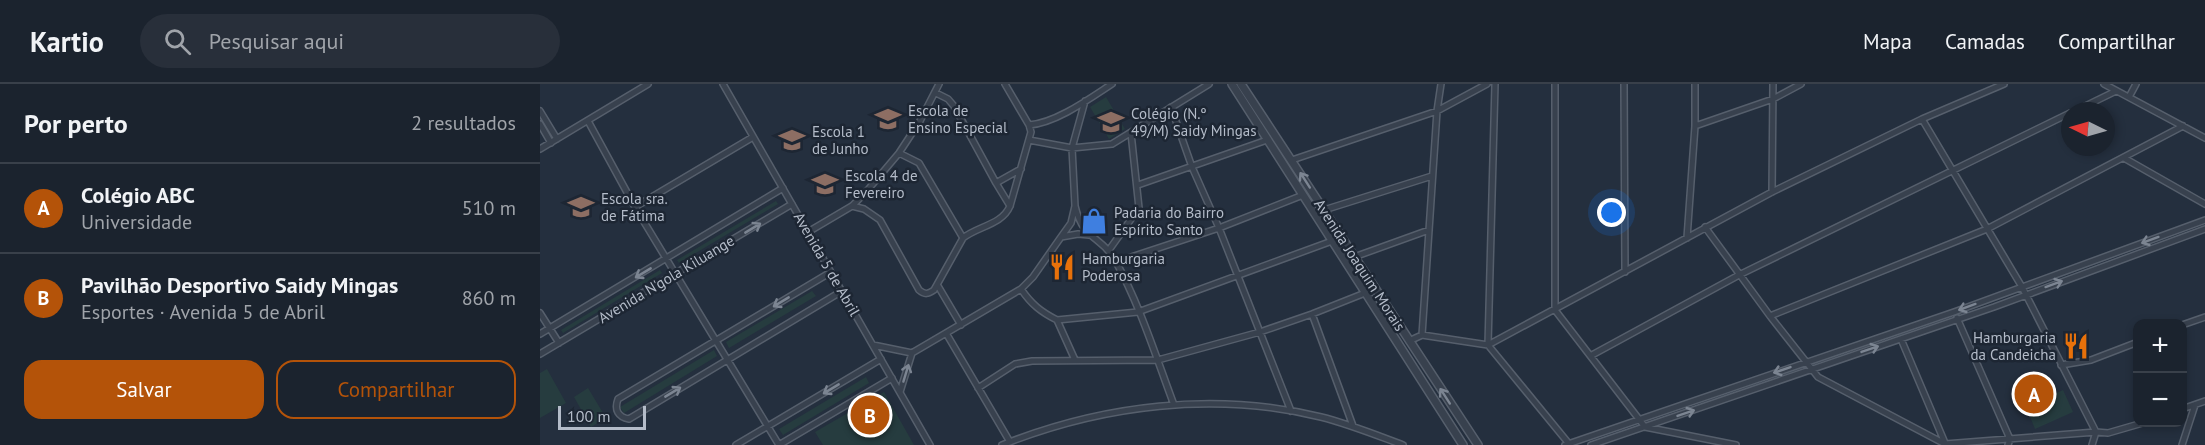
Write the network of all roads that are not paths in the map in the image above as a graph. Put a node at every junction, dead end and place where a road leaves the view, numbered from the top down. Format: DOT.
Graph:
graph roads {
  1 [pos="647,84"];
  2 [pos="723,84"];
  3 [pos="939,84"];
  4 [pos="1005,84"];
  5 [pos="1112,84"];
  6 [pos="1209,84"];
  7 [pos="1232,84"];
  8 [pos="1242,84"];
  9 [pos="1441,84"];
  10 [pos="1487,84"];
  11 [pos="1495,84"];
  12 [pos="1555,84"];
  13 [pos="1624,84"];
  14 [pos="1695,84"];
  15 [pos="1773,84"];
  16 [pos="1801,84"];
  17 [pos="2004,84"];
  18 [pos="2104,84"];
  19 [pos="2136,84"];
  20 [pos="2116,91"];
  21 [pos="936,93"];
  22 [pos="2128,97"];
  23 [pos="1773,99"];
  24 [pos="1085,101"];
  25 [pos="2093,102"];
  26 [pos="1171,107"];
  27 [pos="540,111"];
  28 [pos="1437,111"];
  29 [pos="2061,117"];
  30 [pos="1923,119"];
  31 [pos="588,121"];
  32 [pos="540,124"];
  33 [pos="1029,125"];
  34 [pos="1695,126"];
  35 [pos="2183,126"];
  36 [pos="1131,133"];
  37 [pos="753,137"];
  38 [pos="2205,138"];
  39 [pos="1029,140"];
  40 [pos="1268,140"];
  41 [pos="554,141"];
  42 [pos="1072,148"];
  43 [pos="540,149"];
  44 [pos="899,153"];
  45 [pos="2124,158"];
  46 [pos="1292,160"];
  47 [pos="1192,167"];
  48 [pos="1020,169"];
  49 [pos="1953,171"];
  50 [pos="1432,176"];
  51 [pos="996,183"];
  52 [pos="1138,185"];
  53 [pos="783,188"];
  54 [pos="1772,192"];
  55 [pos="1303,195"];
  56 [pos="792,204"];
  57 [pos="2205,204"];
  58 [pos="852,206"];
  59 [pos="1010,206"];
  60 [pos="635,207"];
  61 [pos="1076,207"];
  62 [pos="1324,210"];
  63 [pos="2205,220"];
  64 [pos="1705,227"];
  65 [pos="1219,228"];
  66 [pos="1987,229"];
  67 [pos="2205,229"];
  68 [pos="1429,230"];
  69 [pos="808,232"];
  70 [pos="1089,235"];
  71 [pos="1061,237"];
  72 [pos="963,238"];
  73 [pos="1687,238"];
  74 [pos="1332,241"];
  75 [pos="1109,250"];
  76 [pos="1354,256"];
  77 [pos="666,258"];
  78 [pos="1116,262"];
  79 [pos="831,272"];
  80 [pos="1625,272"];
  81 [pos="675,274"];
  82 [pos="1237,275"];
  83 [pos="1739,275"];
  84 [pos="938,286"];
  85 [pos="2022,287"];
  86 [pos="1021,289"];
  87 [pos="842,291"];
  88 [pos="1365,293"];
  89 [pos="2025,295"];
  90 [pos="1555,310"];
  91 [pos="1138,312"];
  92 [pos="540,313"];
  93 [pos="1312,314"];
  94 [pos="1770,316"];
  95 [pos="2205,317"];
  96 [pos="1958,318"];
  97 [pos="1057,320"];
  98 [pos="2187,323"];
  99 [pos="961,325"];
  100 [pos="549,328"];
  101 [pos="1260,332"];
  102 [pos="946,333"];
  103 [pos="540,334"];
  104 [pos="1422,334"];
  105 [pos="1901,339"];
  106 [pos="716,340"];
  107 [pos="1409,341"];
  108 [pos="559,343"];
  109 [pos="2133,344"];
  110 [pos="873,345"];
  111 [pos="1488,345"];
  112 [pos="912,353"];
  113 [pos="540,354"];
  114 [pos="1592,355"];
  115 [pos="881,359"];
  116 [pos="727,360"];
  117 [pos="1075,360"];
  118 [pos="1158,360"];
  119 [pos="1805,363"];
  120 [pos="2061,365"];
  121 [pos="1812,370"];
  122 [pos="892,378"];
  123 [pos="978,388"];
  124 [pos="900,392"];
  125 [pos="2205,401"];
  126 [pos="1174,405"];
  127 [pos="2195,405"];
  128 [pos="2187,407"];
  129 [pos="1291,411"];
  130 [pos="1640,418"];
  131 [pos="767,426"];
  132 [pos="1353,426"];
  133 [pos="2133,426"];
  134 [pos="1645,427"];
  135 [pos="2096,432"];
  136 [pos="1010,442"];
  137 [pos="2009,442"];
  138 [pos="736,445"];
  139 [pos="779,445"];
  140 [pos="930,445"];
  141 [pos="1002,445"];
  142 [pos="1403,445"];
  143 [pos="1463,445"];
  144 [pos="1478,445"];
  145 [pos="1568,445"];
  146 [pos="1591,445"];
  147 [pos="1736,445"];
  148 [pos="1945,445"];
  149 [pos="2091,445"];
  150 [pos="2182,445"];
  1 -- 31 [label="street"];
  2 -- 37 [label="street, Avenida 5 de Abril"];
  3 -- 21 [label="street"];
  4 -- 33 [label="street"];
  5 -- 24 [label="street"];
  6 -- 26 [label="street"];
  7 -- 40 [label="street, Avenida Joaquim Morais"];
  8 -- 46 [label="street, Avenida Joaquim Morais"];
  9 -- 28 [label="street"];
  10 -- 28 [label="street"];
  11 -- 111 [label="street"];
  12 -- 90 [label="street"];
  13 -- 80 [label="street"];
  14 -- 34 [label="street"];
  15 -- 23 [label="street"];
  16 -- 23 [label="street"];
  17 -- 30 [label="street"];
  18 -- 20 [label="street"];
  19 -- 22 [label="street"];
  20 -- 22 [label="street"];
  20 -- 25 [label="street"];
  21 -- 44 [label="street"];
  21 -- 51 [label="street"];
  22 -- 35 [label="street"];
  23 -- 34 [label="street"];
  23 -- 54 [label="street"];
  24 -- 33 [label="street"];
  24 -- 42 [label="street"];
  26 -- 36 [label="street"];
  26 -- 47 [label="street"];
  27 -- 41 [label="street"];
  28 -- 46 [label="street"];
  28 -- 50 [label="street"];
  29 -- 49 [label="street"];
  30 -- 49 [label="street"];
  30 -- 54 [label="street"];
  31 -- 41 [label="street"];
  31 -- 60 [label="street"];
  32 -- 41 [label="street"];
  33 -- 39 [label="street"];
  34 -- 73 [label="street"];
  35 -- 38 [label="street"];
  35 -- 45 [label="street"];
  36 -- 42 [label="street"];
  36 -- 52 [label="street"];
  37 -- 53 [label="street, Avenida 5 de Abril"];
  37 -- 60 [label="street"];
  39 -- 42 [label="street"];
  39 -- 48 [label="street"];
  40 -- 47 [label="street"];
  40 -- 55 [label="street, Avenida Joaquim Morais"];
  41 -- 43 [label="street"];
  42 -- 61 [label="street"];
  44 -- 58 [label="street"];
  44 -- 72 [label="street"];
  45 -- 57 [label="street"];
  45 -- 66 [label="street"];
  62 -- 46 [label="street, Avenida Joaquim Morais, one-way"];
  47 -- 52 [label="street"];
  47 -- 65 [label="street"];
  48 -- 51 [label="street"];
  48 -- 59 [label="street"];
  49 -- 66 [label="street"];
  49 -- 83 [label="street"];
  50 -- 62 [label="street"];
  50 -- 68 [label="street"];
  51 -- 59 [label="street"];
  52 -- 75 [label="street"];
  53 -- 56 [label="street, Avenida 5 de Abril"];
  53 -- 77 [label="street, Avenida N'gola Kiluange"];
  54 -- 64 [label="street"];
  55 -- 65 [label="street"];
  55 -- 74 [label="street, Avenida Joaquim Morais"];
  56 -- 69 [label="street, Avenida 5 de Abril"];
  81 -- 56 [label="street, Avenida N'gola Kiluange, one-way"];
  58 -- 69 [label="street"];
  58 -- 84 [label="street"];
  59 -- 72 [label="street"];
  60 -- 77 [label="street"];
  61 -- 70 [label="street"];
  61 -- 71 [label="street"];
  62 -- 76 [label="street, Avenida Joaquim Morais"];
  63 -- 85 [label="street, one-way"];
  64 -- 73 [label="street"];
  64 -- 83 [label="street"];
  65 -- 78 [label="street"];
  65 -- 82 [label="street"];
  66 -- 85 [label="street"];
  66 -- 94 [label="street"];
  89 -- 67 [label="street, one-way"];
  68 -- 76 [label="street"];
  68 -- 104 [label="street"];
  69 -- 79 [label="street, Avenida 5 de Abril"];
  70 -- 71 [label="street"];
  70 -- 75 [label="street"];
  71 -- 86 [label="street"];
  72 -- 84 [label="street"];
  73 -- 80 [label="street"];
  74 -- 82 [label="street"];
  74 -- 88 [label="street, Avenida Joaquim Morais"];
  75 -- 78 [label="street"];
  76 -- 107 [label="street, Avenida Joaquim Morais"];
  77 -- 81 [label="street"];
  77 -- 100 [label="street, Avenida N'gola Kiluange, one-way"];
  78 -- 91 [label="street"];
  79 -- 87 [label="street, Avenida 5 de Abril"];
  79 -- 106 [label="street, one-way"];
  80 -- 90 [label="street"];
  81 -- 106 [label="street"];
  81 -- 108 [label="street, Avenida N'gola Kiluange"];
  82 -- 91 [label="street"];
  82 -- 101 [label="street"];
  83 -- 94 [label="street"];
  83 -- 114 [label="street"];
  84 -- 99 [label="street"];
  85 -- 89 [label="street"];
  85 -- 119 [label="street, one-way"];
  86 -- 97 [label="street"];
  86 -- 99 [label="street"];
  87 -- 110 [label="street, Avenida 5 de Abril"];
  87 -- 116 [label="street"];
  88 -- 93 [label="street"];
  88 -- 143 [label="street, Avenida Joaquim Morais"];
  89 -- 96 [label="street"];
  89 -- 120 [label="street"];
  90 -- 111 [label="street"];
  90 -- 114 [label="street"];
  91 -- 97 [label="street"];
  91 -- 118 [label="street"];
  92 -- 100 [label="street"];
  93 -- 101 [label="street"];
  93 -- 132 [label="street"];
  94 -- 119 [label="street"];
  95 -- 98 [label="street"];
  96 -- 105 [label="street"];
  96 -- 137 [label="street"];
  97 -- 117 [label="street"];
  99 -- 102 [label="street"];
  100 -- 103 [label="street, Avenida N'gola Kiluange"];
  100 -- 108 [label="street"];
  101 -- 118 [label="street"];
  101 -- 129 [label="street"];
  102 -- 112 [label="street"];
  102 -- 123 [label="street"];
  104 -- 107 [label="street"];
  104 -- 111 [label="street"];
  121 -- 105 [label="street, one-way"];
  105 -- 148 [label="street"];
  106 -- 116 [label="street"];
  106 -- 116 [label="street, one-way"];
  144 -- 107 [label="street, Avenida Joaquim Morais, one-way"];
  108 -- 113 [label="street, Avenida N'gola Kiluange"];
  109 -- 120 [label="street"];
  110 -- 112 [label="street"];
  110 -- 115 [label="street, Avenida 5 de Abril"];
  111 -- 145 [label="street"];
  124 -- 112 [label="street, one-way"];
  114 -- 130 [label="street"];
  115 -- 122 [label="street, Avenida 5 de Abril"];
  115 -- 131 [label="street, one-way"];
  116 -- 131 [label="street"];
  117 -- 118 [label="street"];
  117 -- 123 [label="street"];
  118 -- 126 [label="street"];
  119 -- 121 [label="street"];
  119 -- 130 [label="street, one-way"];
  120 -- 135 [label="street"];
  134 -- 121 [label="street, one-way"];
  121 -- 148 [label="street"];
  122 -- 124 [label="street, Avenida 5 de Abril"];
  122 -- 139 [label="street"];
  123 -- 136 [label="street"];
  124 -- 140 [label="street, Avenida 5 de Abril"];
  125 -- 127 [label="street"];
  126 -- 129 [label="street"];
  126 -- 136 [label="street"];
  127 -- 128 [label="street"];
  127 -- 150 [label="street"];
  129 -- 132 [label="street"];
  130 -- 134 [label="street"];
  130 -- 145 [label="street"];
  131 -- 138 [label="street"];
  131 -- 139 [label="street"];
  132 -- 142 [label="street"];
  133 -- 135 [label="street"];
  134 -- 146 [label="street"];
  134 -- 147 [label="street"];
  135 -- 137 [label="street"];
  135 -- 149 [label="street"];
  136 -- 141 [label="street"];
  137 -- 148 [label="street"];
}
